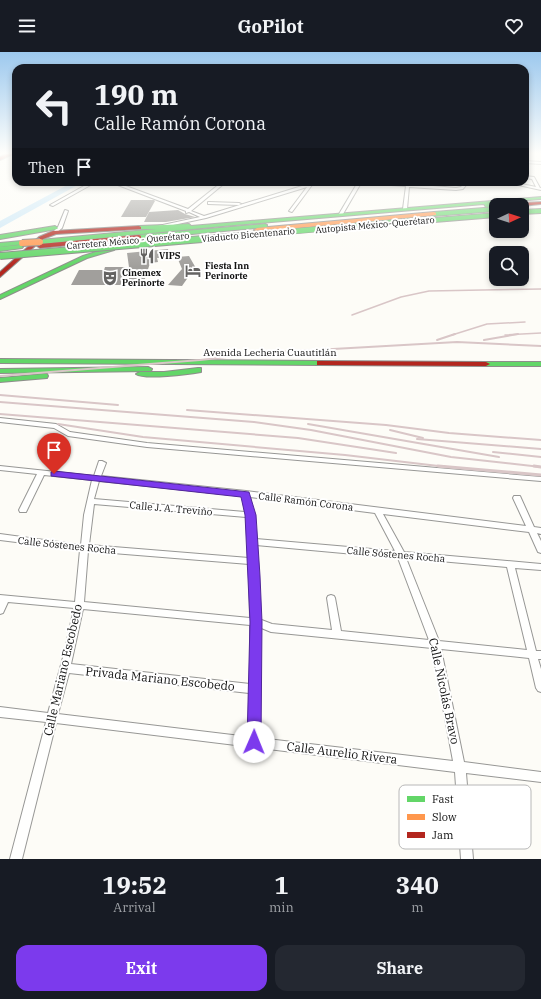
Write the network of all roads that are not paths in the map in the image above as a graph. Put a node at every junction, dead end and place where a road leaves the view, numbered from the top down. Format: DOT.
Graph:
graph roads {
  1 [pos="76,192"];
  2 [pos="136,192"];
  3 [pos="212,192"];
  4 [pos="286,192"];
  5 [pos="304,192"];
  6 [pos="354,192"];
  7 [pos="407,192"];
  8 [pos="541,198"];
  9 [pos="209,203"];
  10 [pos="541,204"];
  11 [pos="52,205"];
  12 [pos="245,205"];
  13 [pos="447,206"];
  14 [pos="489,207"];
  15 [pos="529,207"];
  16 [pos="405,209"];
  17 [pos="489,209"];
  18 [pos="489,209"];
  19 [pos="529,209"];
  20 [pos="483,210"];
  21 [pos="541,210"];
  22 [pos="66,211"];
  23 [pos="290,211"];
  24 [pos="187,212"];
  25 [pos="341,214"];
  26 [pos="489,215"];
  27 [pos="205,217"];
  28 [pos="397,223"];
  29 [pos="154,229"];
  30 [pos="58,230"];
  31 [pos="288,233"];
  32 [pos="173,237"];
  33 [pos="0,238"];
  34 [pos="0,245"];
  35 [pos="40,246"];
  36 [pos="124,247"];
  37 [pos="19,249"];
  38 [pos="0,250"];
  39 [pos="0,257"];
  40 [pos="68,266"];
  41 [pos="0,275"];
  42 [pos="0,292"];
  43 [pos="0,297"];
  44 [pos="0,361"];
  45 [pos="541,364"];
  46 [pos="198,370"];
  47 [pos="541,370"];
  48 [pos="0,371"];
  49 [pos="0,380"];
  50 [pos="0,420"];
  51 [pos="102,462"];
  52 [pos="0,468"];
  53 [pos="41,472"];
  54 [pos="94,479"];
  55 [pos="541,479"];
  56 [pos="246,494"];
  57 [pos="517,498"];
  58 [pos="91,501"];
  59 [pos="23,510"];
  60 [pos="377,510"];
  61 [pos="250,515"];
  62 [pos="531,530"];
  63 [pos="541,531"];
  64 [pos="0,537"];
  65 [pos="252,542"];
  66 [pos="84,548"];
  67 [pos="541,550"];
  68 [pos="401,555"];
  69 [pos="254,561"];
  70 [pos="510,564"];
  71 [pos="541,567"];
  72 [pos="3,598"];
  73 [pos="331,598"];
  74 [pos="79,606"];
  75 [pos="0,610"];
  76 [pos="256,622"];
  77 [pos="337,635"];
  78 [pos="436,645"];
  79 [pos="536,654"];
  80 [pos="65,668"];
  81 [pos="541,688"];
  82 [pos="254,689"];
  83 [pos="0,712"];
  84 [pos="52,718"];
  85 [pos="254,742"];
  86 [pos="460,768"];
  87 [pos="541,777"];
  88 [pos="461,785"];
  89 [pos="465,849"];
  90 [pos="16,859"];
  91 [pos="466,859"];
  1 -- 11 [label="street"];
  2 -- 24 [label="street"];
  3 -- 24 [label="street"];
  4 -- 12 [label="street"];
  5 -- 23 [label="street"];
  6 -- 25 [label="street"];
  7 -- 16 [label="street"];
  8 -- 13 [label="main road, Autopista México-Querétaro"];
  9 -- 12 [label="street"];
  10 -- 15 [label="main road"];
  12 -- 27 [label="street"];
  13 -- 14 [label="main road"];
  13 -- 16 [label="main road, Autopista México-Querétaro"];
  16 -- 25 [label="main road, Autopista México-Querétaro"];
  17 -- 20 [label="main road, Carretera México - Querétaro"];
  18 -- 35 [label="main road, Carretera México - Querétaro"];
  19 -- 21 [label="main road"];
  20 -- 28 [label="main road"];
  20 -- 32 [label="main road, Carretera México - Querétaro"];
  22 -- 30 [label="street"];
  24 -- 27 [label="street"];
  25 -- 29 [label="main road, Autopista México-Querétaro"];
  26 -- 28 [label="main road, Viaducto Bicentenario, bridge"];
  27 -- 29 [label="street"];
  28 -- 31 [label="main road, Autopista México-Querétaro"];
  28 -- 39 [label="main road, Viaducto Bicentenario, bridge"];
  29 -- 30 [label="main road"];
  29 -- 35 [label="main road, Autopista México-Querétaro"];
  30 -- 33 [label="main road"];
  30 -- 35 [label="main road"];
  31 -- 32 [label="main road"];
  31 -- 36 [label="main road, Autopista México-Querétaro"];
  32 -- 35 [label="main road, Carretera México - Querétaro"];
  33 -- 35 [label="main road"];
  34 -- 37 [label="main road"];
  35 -- 36 [label="main road, Autopista México-Querétaro"];
  35 -- 37 [label="main road, Carretera México - Querétaro"];
  35 -- 41 [label="main road"];
  36 -- 40 [label="main road"];
  37 -- 38 [label="main road, Carretera México - Querétaro"];
  37 -- 39 [label="main road"];
  40 -- 42 [label="main road"];
  40 -- 43 [label="main road"];
  44 -- 45 [label="main road, Avenida Lecheria Cuautitlán"];
  46 -- 47 [label="main road, Avenida Lecheria Cuautitlán"];
  46 -- 48 [label="main road, Avenida Lecheria Cuautitlán"];
  46 -- 49 [label="main road"];
  50 -- 55 [label="street"];
  51 -- 54 [label="street"];
  52 -- 53 [label="street, Calle Ramón Corona"];
  53 -- 54 [label="street, Calle Ramón Corona"];
  53 -- 59 [label="street"];
  54 -- 56 [label="street, Calle Ramón Corona"];
  54 -- 58 [label="street, Calle Mariano Escobedo"];
  56 -- 60 [label="street, Calle Ramón Corona"];
  56 -- 61 [label="street"];
  57 -- 62 [label="street"];
  58 -- 61 [label="street, Calle J. A. Treviño"];
  58 -- 66 [label="street, Calle Mariano Escobedo"];
  60 -- 62 [label="street, Calle Ramón Corona"];
  60 -- 68 [label="street, Calle Nicolás Bravo"];
  61 -- 65 [label="street"];
  62 -- 63 [label="street, Calle Ramón Corona"];
  62 -- 67 [label="street"];
  64 -- 66 [label="street, Calle Sóstenes Rocha"];
  65 -- 68 [label="street, Calle Sóstenes Rocha"];
  65 -- 69 [label="street"];
  66 -- 69 [label="street, Calle Sóstenes Rocha"];
  66 -- 74 [label="street, Calle Mariano Escobedo"];
  68 -- 70 [label="street, Calle Sóstenes Rocha"];
  68 -- 78 [label="street, Calle Nicolás Bravo"];
  69 -- 76 [label="street"];
  70 -- 71 [label="street, Calle Sóstenes Rocha"];
  70 -- 79 [label="street"];
  72 -- 74 [label="street"];
  72 -- 75 [label="street"];
  73 -- 77 [label="street"];
  74 -- 76 [label="street"];
  74 -- 80 [label="street, Calle Mariano Escobedo"];
  76 -- 77 [label="street"];
  76 -- 82 [label="street"];
  77 -- 78 [label="street"];
  78 -- 79 [label="street"];
  78 -- 86 [label="street, Calle Nicolás Bravo"];
  79 -- 81 [label="street"];
  80 -- 82 [label="street, Privada Mariano Escobedo"];
  80 -- 84 [label="street, Calle Mariano Escobedo"];
  82 -- 85 [label="street"];
  83 -- 84 [label="street, Calle Aurelio Rivera"];
  84 -- 85 [label="street, Calle Aurelio Rivera"];
  84 -- 90 [label="street, Calle Mariano Escobedo"];
  85 -- 86 [label="street, Calle Aurelio Rivera"];
  86 -- 87 [label="street, Calle Aurelio Rivera"];
  86 -- 88 [label="street, Calle Nicolás Bravo"];
  89 -- 91 [label="street, Calle Nicolás Bravo"];
}
